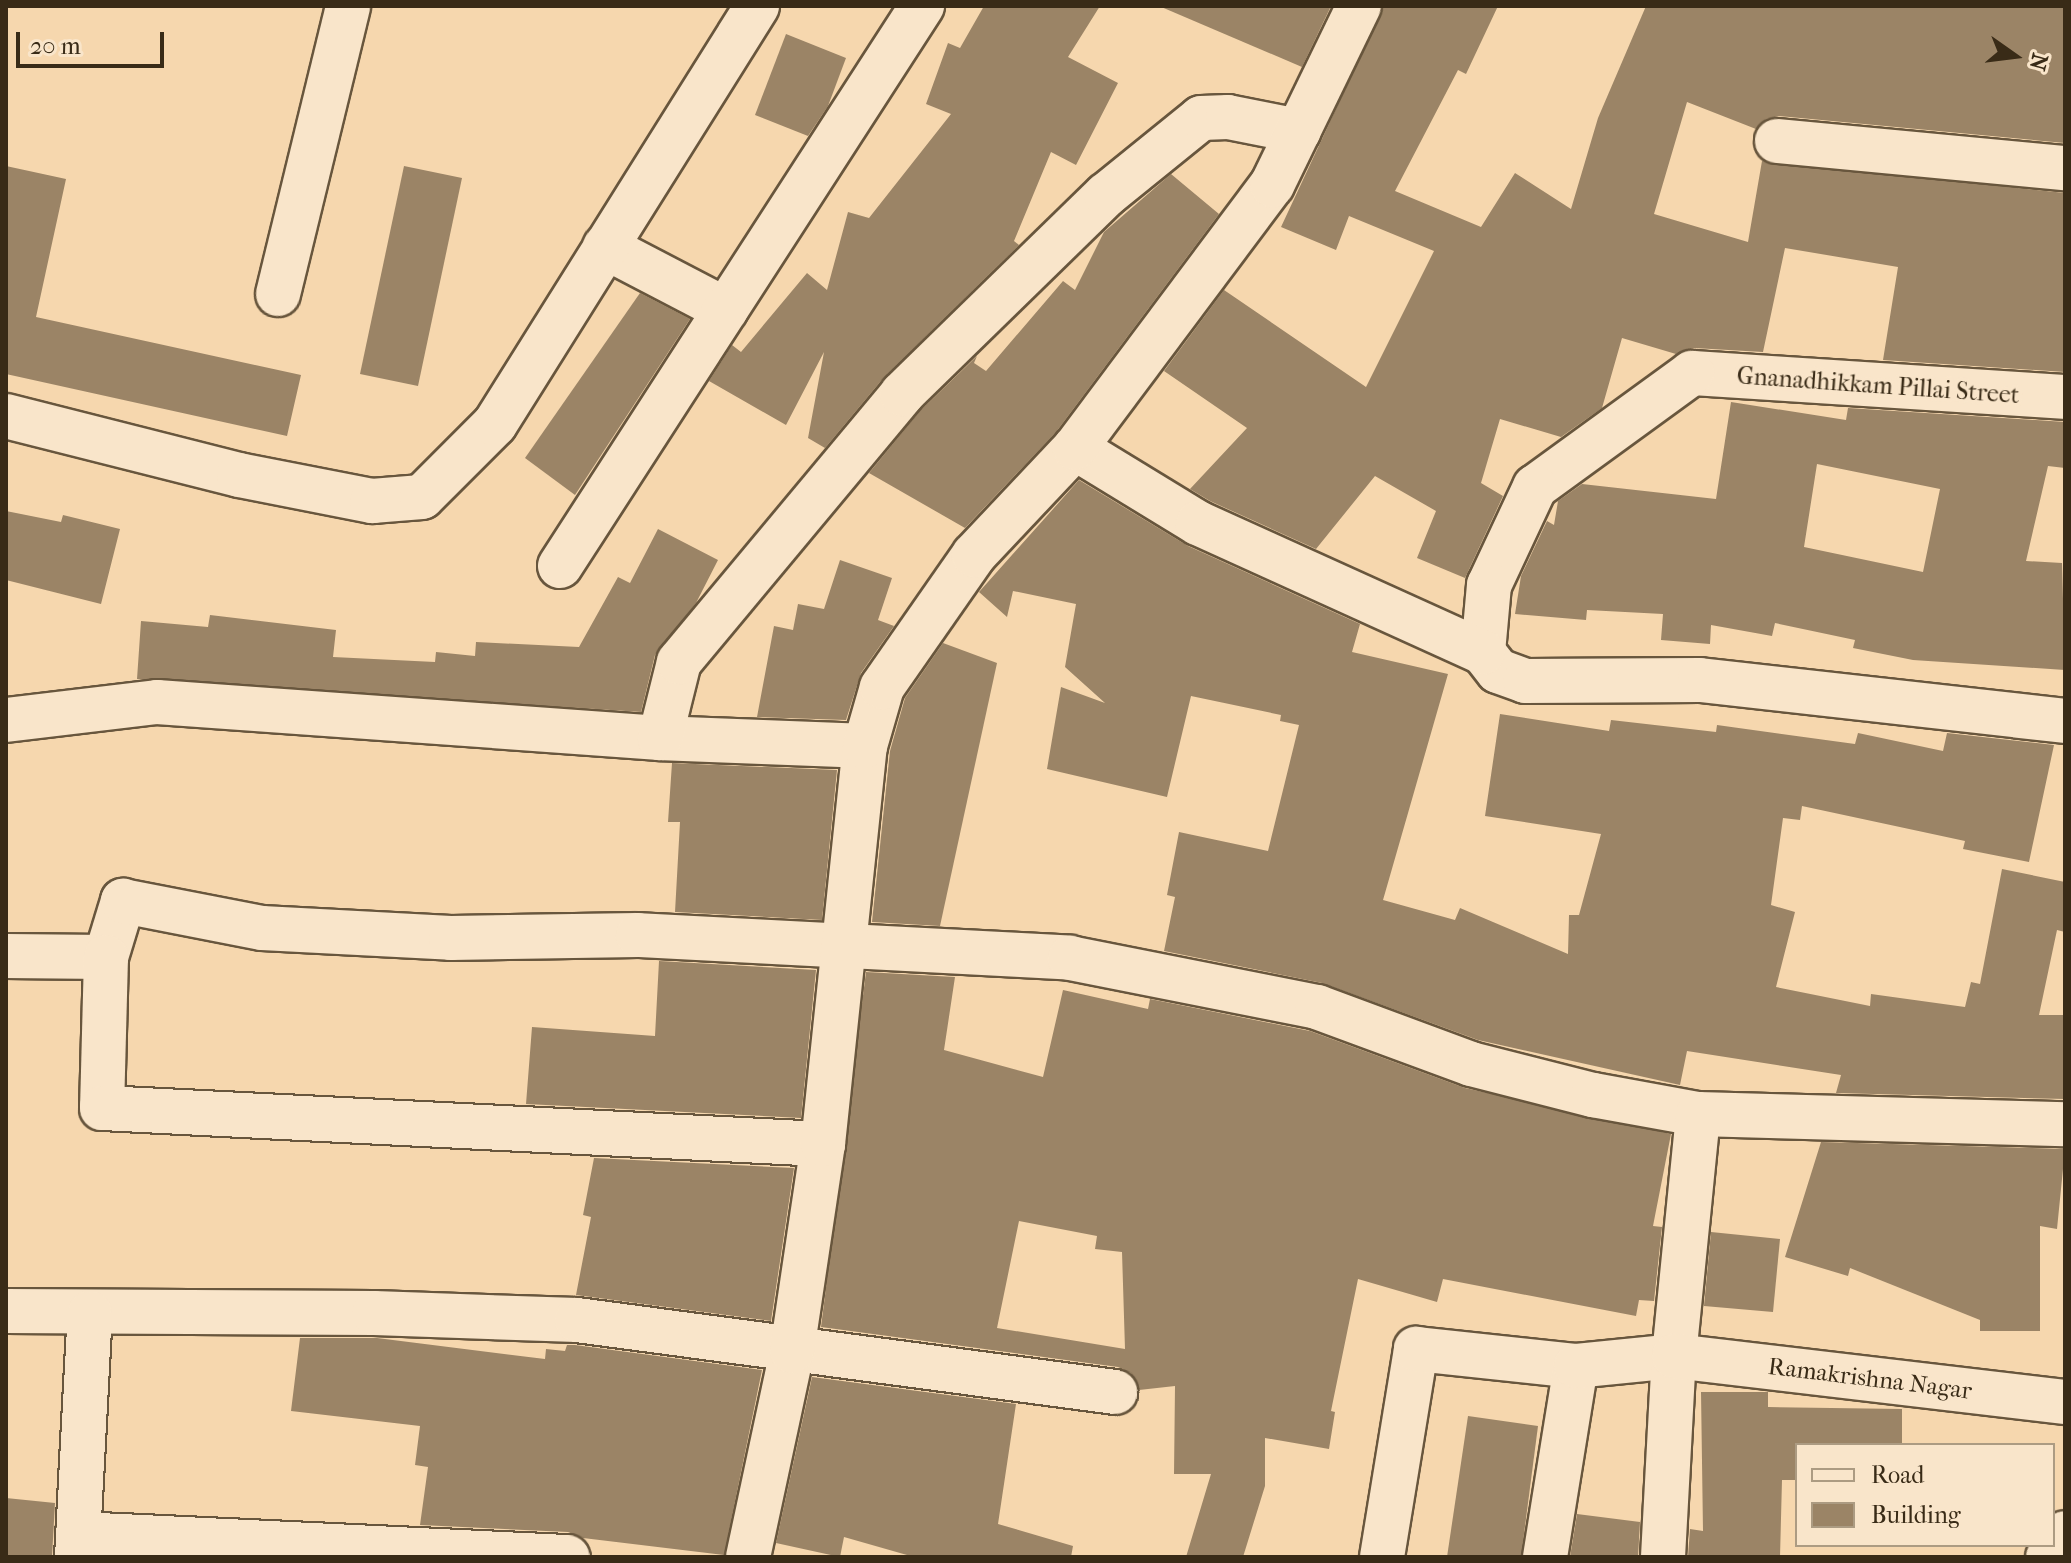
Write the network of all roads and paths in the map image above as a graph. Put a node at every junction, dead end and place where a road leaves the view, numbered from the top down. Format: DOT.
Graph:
graph roads {
  1 [pos="348,6"];
  2 [pos="757,6"];
  3 [pos="922,6"];
  4 [pos="1359,6"];
  5 [pos="1299,131"];
  6 [pos="1777,141"];
  7 [pos="2065,168"];
  8 [pos="605,247"];
  9 [pos="278,294"];
  10 [pos="726,310"];
  11 [pos="2065,397"];
  12 [pos="6,416"];
  13 [pos="1075,448"];
  14 [pos="560,566"];
  15 [pos="1483,652"];
  16 [pos="6,720"];
  17 [pos="2065,721"];
  18 [pos="660,738"];
  19 [pos="865,746"];
  20 [pos="844,949"];
  21 [pos="6,956"];
  22 [pos="106,957"];
  23 [pos="1698,1114"];
  24 [pos="2065,1124"];
  25 [pos="823,1144"];
  26 [pos="6,1311"];
  27 [pos="90,1313"];
  28 [pos="792,1351"];
  29 [pos="1674,1356"];
  30 [pos="1576,1366"];
  31 [pos="1115,1392"];
  32 [pos="2065,1402"];
  33 [pos="2065,1533"];
  34 [pos="77,1546"];
  35 [pos="567,1557"];
  36 [pos="748,1557"];
  37 [pos="1382,1557"];
  38 [pos="1545,1557"];
  39 [pos="1663,1557"];
  40 [pos="2048,1557"];
  1 -- 9 [label="street"];
  2 -- 8 [label="street"];
  3 -- 10 [label="street"];
  4 -- 5 [label="street"];
  5 -- 13 [label="street"];
  5 -- 18 [label="street"];
  6 -- 7 [label="street"];
  8 -- 10 [label="street"];
  8 -- 12 [label="street"];
  10 -- 14 [label="street"];
  11 -- 15 [label="street, Gnanadhikkam Pillai Street"];
  13 -- 15 [label="street"];
  13 -- 19 [label="street"];
  15 -- 17 [label="street"];
  16 -- 18 [label="street"];
  18 -- 19 [label="street"];
  19 -- 20 [label="street"];
  20 -- 22 [label="street"];
  20 -- 23 [label="street"];
  20 -- 25 [label="street"];
  21 -- 22 [label="street"];
  22 -- 25 [label="street"];
  23 -- 24 [label="street"];
  23 -- 29 [label="street"];
  25 -- 28 [label="street"];
  26 -- 27 [label="street"];
  27 -- 28 [label="street"];
  27 -- 34 [label="street"];
  28 -- 31 [label="street"];
  28 -- 36 [label="street"];
  29 -- 30 [label="street, Ramakrishna Nagar"];
  29 -- 32 [label="street, Ramakrishna Nagar"];
  29 -- 39 [label="street"];
  30 -- 37 [label="street, Ramakrishna Nagar"];
  30 -- 38 [label="street"];
  33 -- 40 [label="street"];
  34 -- 35 [label="street"];
}
